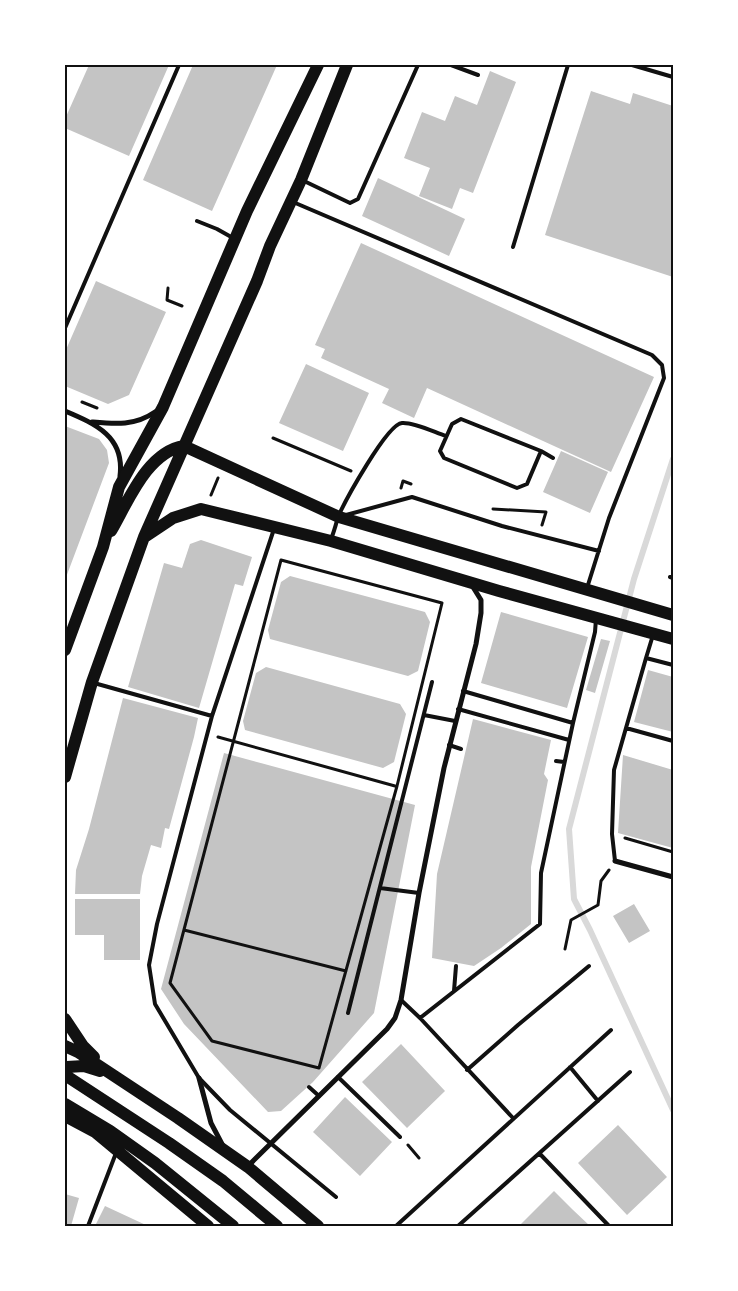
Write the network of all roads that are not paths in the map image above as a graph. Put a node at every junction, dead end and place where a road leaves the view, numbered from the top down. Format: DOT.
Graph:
graph roads {
  1 [pos="179,65"];
  2 [pos="318,65"];
  3 [pos="347,65"];
  4 [pos="418,65"];
  5 [pos="451,65"];
  6 [pos="568,65"];
  7 [pos="632,65"];
  8 [pos="478,75"];
  9 [pos="673,76"];
  10 [pos="302,180"];
  11 [pos="291,201"];
  12 [pos="197,221"];
  13 [pos="235,240"];
  14 [pos="513,247"];
  15 [pos="65,328"];
  16 [pos="163,406"];
  17 [pos="65,411"];
  18 [pos="91,422"];
  19 [pos="446,436"];
  20 [pos="184,446"];
  21 [pos="541,451"];
  22 [pos="553,458"];
  23 [pos="119,487"];
  24 [pos="339,517"];
  25 [pos="275,527"];
  26 [pos="144,538"];
  27 [pos="331,541"];
  28 [pos="103,547"];
  29 [pos="599,551"];
  30 [pos="469,581"];
  31 [pos="586,590"];
  32 [pos="673,615"];
  33 [pos="599,618"];
  34 [pos="652,633"];
  35 [pos="673,639"];
  36 [pos="65,650"];
  37 [pos="646,658"];
  38 [pos="673,665"];
  39 [pos="92,682"];
  40 [pos="432,682"];
  41 [pos="463,691"];
  42 [pos="458,709"];
  43 [pos="212,716"];
  44 [pos="424,716"];
  45 [pos="455,721"];
  46 [pos="573,723"];
  47 [pos="626,728"];
  48 [pos="569,740"];
  49 [pos="673,741"];
  50 [pos="449,745"];
  51 [pos="461,749"];
  52 [pos="556,761"];
  53 [pos="564,762"];
  54 [pos="65,777"];
  55 [pos="615,861"];
  56 [pos="673,878"];
  57 [pos="380,888"];
  58 [pos="419,894"];
  59 [pos="456,966"];
  60 [pos="589,966"];
  61 [pos="454,991"];
  62 [pos="401,1000"];
  63 [pos="348,1013"];
  64 [pos="420,1018"];
  65 [pos="65,1019"];
  66 [pos="611,1030"];
  67 [pos="65,1046"];
  68 [pos="570,1067"];
  69 [pos="65,1069"];
  70 [pos="467,1070"];
  71 [pos="630,1072"];
  72 [pos="110,1074"];
  73 [pos="65,1075"];
  74 [pos="338,1077"];
  75 [pos="199,1078"];
  76 [pos="309,1087"];
  77 [pos="319,1096"];
  78 [pos="598,1101"];
  79 [pos="65,1105"];
  80 [pos="65,1116"];
  81 [pos="513,1118"];
  82 [pos="65,1125"];
  83 [pos="95,1132"];
  84 [pos="400,1137"];
  85 [pos="271,1145"];
  86 [pos="117,1150"];
  87 [pos="225,1150"];
  88 [pos="540,1154"];
  89 [pos="248,1167"];
  90 [pos="336,1197"];
  91 [pos="88,1226"];
  92 [pos="208,1226"];
  93 [pos="233,1226"];
  94 [pos="277,1226"];
  95 [pos="318,1226"];
  96 [pos="396,1226"];
  97 [pos="458,1226"];
  98 [pos="608,1226"];
  1 -- 15 [label="lane"];
  2 -- 13 [label="main road"];
  3 -- 10 [label="main road"];
  4 -- 10 [label="lane"];
  5 -- 8 [label="lane"];
  6 -- 14 [label="lane"];
  7 -- 9 [label="lane"];
  10 -- 11 [label="main road"];
  11 -- 20 [label="main road"];
  11 -- 29 [label="lane"];
  12 -- 13 [label="lane"];
  13 -- 16 [label="main road"];
  16 -- 18 [label="street"];
  16 -- 23 [label="main road"];
  17 -- 18 [label="street"];
  18 -- 23 [label="street"];
  19 -- 21 [label="lane"];
  19 -- 21 [label="lane"];
  19 -- 24 [label="lane"];
  20 -- 24 [label="main road"];
  20 -- 26 [label="main road"];
  20 -- 28 [label="main road"];
  21 -- 22 [label="lane"];
  23 -- 28 [label="main road"];
  24 -- 27 [label="lane"];
  24 -- 29 [label="lane"];
  24 -- 31 [label="main road"];
  25 -- 26 [label="main road"];
  25 -- 27 [label="main road"];
  25 -- 43 [label="lane"];
  26 -- 39 [label="main road"];
  27 -- 30 [label="main road"];
  28 -- 36 [label="main road"];
  29 -- 31 [label="lane"];
  30 -- 33 [label="main road"];
  30 -- 41 [label="street"];
  31 -- 32 [label="main road"];
  33 -- 34 [label="main road"];
  33 -- 46 [label="lane"];
  34 -- 35 [label="main road"];
  34 -- 37 [label="lane"];
  37 -- 38 [label="lane"];
  37 -- 47 [label="lane"];
  39 -- 43 [label="lane"];
  39 -- 54 [label="main road"];
  40 -- 44 [label="lane"];
  41 -- 42 [label="street"];
  41 -- 46 [label="lane"];
  42 -- 45 [label="street"];
  42 -- 48 [label="lane"];
  43 -- 75 [label="lane"];
  44 -- 45 [label="lane"];
  44 -- 57 [label="lane"];
  45 -- 50 [label="street"];
  46 -- 48 [label="lane"];
  47 -- 49 [label="lane"];
  47 -- 55 [label="lane"];
  48 -- 53 [label="lane"];
  50 -- 51 [label="lane"];
  50 -- 58 [label="street"];
  52 -- 53 [label="lane"];
  53 -- 61 [label="lane"];
  55 -- 56 [label="street"];
  57 -- 58 [label="lane"];
  57 -- 63 [label="lane"];
  58 -- 62 [label="street"];
  59 -- 61 [label="lane"];
  60 -- 70 [label="lane"];
  61 -- 64 [label="lane"];
  62 -- 64 [label="lane"];
  62 -- 74 [label="street"];
  64 -- 70 [label="lane"];
  65 -- 72 [label="main road"];
  66 -- 68 [label="lane"];
  67 -- 72 [label="main road"];
  68 -- 78 [label="lane"];
  68 -- 81 [label="lane"];
  69 -- 72 [label="main road"];
  70 -- 81 [label="lane"];
  71 -- 78 [label="lane"];
  72 -- 87 [label="main road"];
  73 -- 94 [label="main road"];
  74 -- 77 [label="street"];
  74 -- 84 [label="lane"];
  75 -- 85 [label="lane"];
  75 -- 87 [label="street"];
  76 -- 77 [label="lane"];
  77 -- 85 [label="street"];
  78 -- 88 [label="lane"];
  79 -- 83 [label="main road"];
  79 -- 93 [label="main road"];
  80 -- 83 [label="main road"];
  81 -- 96 [label="lane"];
  82 -- 83 [label="main road"];
  83 -- 86 [label="main road"];
  85 -- 89 [label="street"];
  85 -- 90 [label="lane"];
  86 -- 91 [label="lane"];
  86 -- 92 [label="main road"];
  87 -- 89 [label="main road"];
  88 -- 97 [label="lane"];
  88 -- 98 [label="lane"];
  89 -- 95 [label="main road"];
}
